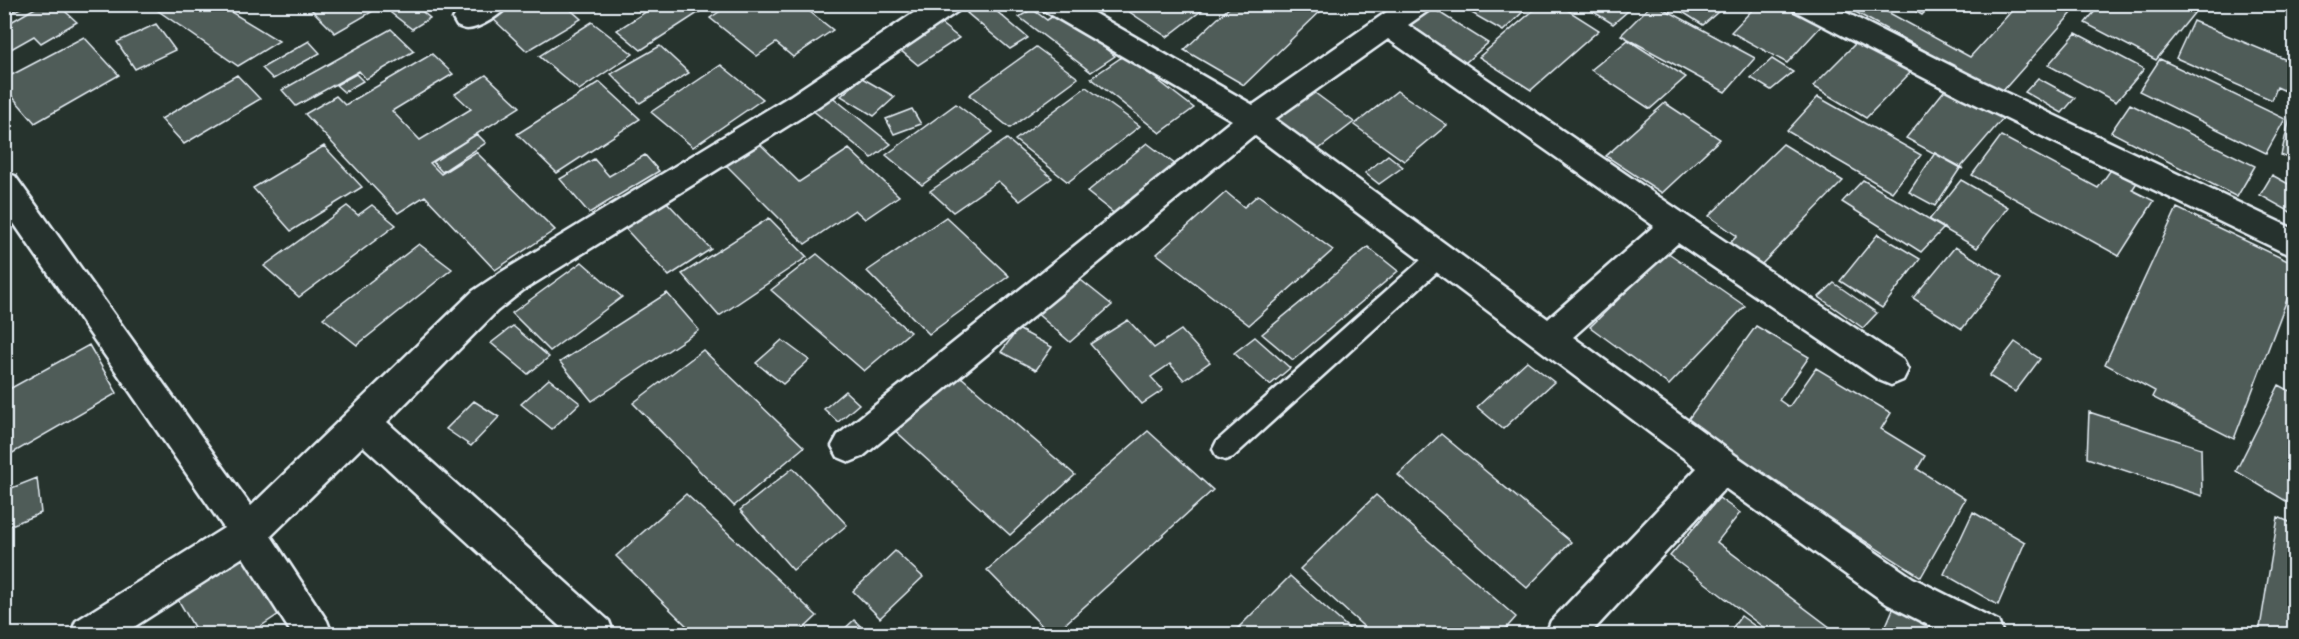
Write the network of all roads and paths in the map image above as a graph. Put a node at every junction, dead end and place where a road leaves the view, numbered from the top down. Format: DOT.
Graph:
graph roads {
  1 [pos="495,4"];
  2 [pos="948,4"];
  3 [pos="1055,4"];
  4 [pos="1418,4"];
  5 [pos="1805,4"];
  6 [pos="467,19"];
  7 [pos="1389,26"];
  8 [pos="1254,119"];
  9 [pos="4,184"];
  10 [pos="1677,225"];
  11 [pos="2295,243"];
  12 [pos="1439,257"];
  13 [pos="1548,339"];
  14 [pos="1891,370"];
  15 [pos="363,423"];
  16 [pos="850,446"];
  17 [pos="1224,449"];
  18 [pos="1722,466"];
  19 [pos="249,533"];
  20 [pos="90,634"];
  21 [pos="313,634"];
  22 [pos="595,634"];
  23 [pos="1565,634"];
  24 [pos="1984,634"];
  1 -- 6 [label="street"];
  2 -- 15 [label="street"];
  3 -- 8 [label="street"];
  4 -- 7 [label="street"];
  5 -- 11 [label="street"];
  7 -- 8 [label="street"];
  7 -- 10 [label="street"];
  8 -- 12 [label="street"];
  8 -- 16 [label="street"];
  9 -- 19 [label="street"];
  10 -- 13 [label="street"];
  10 -- 14 [label="street"];
  12 -- 13 [label="street"];
  12 -- 17 [label="lane"];
  13 -- 18 [label="street"];
  15 -- 19 [label="street"];
  15 -- 22 [label="street"];
  18 -- 23 [label="street"];
  18 -- 24 [label="street"];
  19 -- 20 [label="street"];
  19 -- 21 [label="street"];
}
